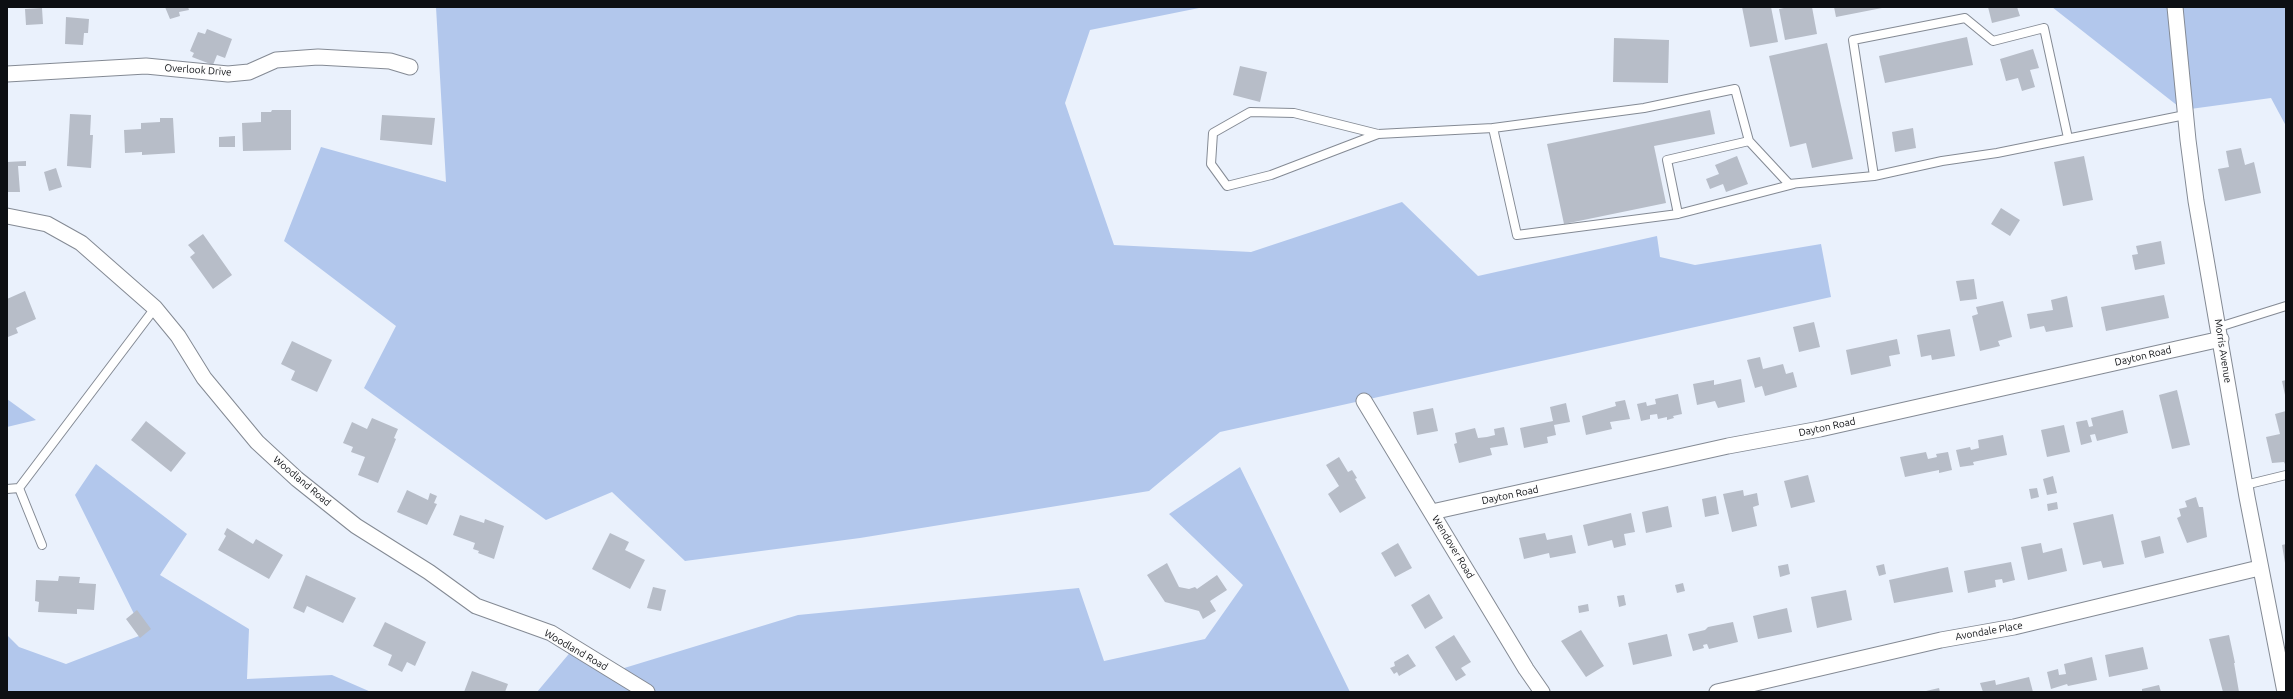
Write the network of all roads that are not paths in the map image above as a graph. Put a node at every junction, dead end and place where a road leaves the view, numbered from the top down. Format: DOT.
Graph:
graph roads {
  1 [pos="2175,7"];
  2 [pos="410,67"];
  3 [pos="7,74"];
  4 [pos="2185,115"];
  5 [pos="1493,128"];
  6 [pos="1378,134"];
  7 [pos="2068,138"];
  8 [pos="1749,141"];
  9 [pos="1874,176"];
  10 [pos="1794,184"];
  11 [pos="1678,214"];
  12 [pos="7,216"];
  13 [pos="2286,306"];
  14 [pos="155,308"];
  15 [pos="2220,333"];
  16 [pos="1364,401"];
  17 [pos="2286,476"];
  18 [pos="2244,485"];
  19 [pos="19,488"];
  20 [pos="7,489"];
  21 [pos="1432,512"];
  22 [pos="42,545"];
  23 [pos="2260,568"];
  24 [pos="647,692"];
  25 [pos="1542,692"];
  26 [pos="1717,692"];
  27 [pos="2285,692"];
  1 -- 4 [label="street, Morris Avenue"];
  2 -- 3 [label="street, Overlook Drive"];
  4 -- 7 [label="lane"];
  4 -- 15 [label="street, Morris Avenue"];
  5 -- 6 [label="lane"];
  5 -- 8 [label="lane"];
  5 -- 11 [label="lane"];
  6 -- 6 [label="lane"];
  7 -- 9 [label="lane"];
  7 -- 9 [label="lane"];
  8 -- 10 [label="lane"];
  8 -- 11 [label="lane"];
  9 -- 10 [label="lane"];
  10 -- 11 [label="lane"];
  12 -- 14 [label="street, Woodland Road"];
  13 -- 15 [label="lane"];
  14 -- 19 [label="lane"];
  14 -- 24 [label="street, Woodland Road"];
  15 -- 18 [label="street, Morris Avenue"];
  15 -- 21 [label="street, Dayton Road"];
  16 -- 21 [label="street, Wendover Road"];
  17 -- 18 [label="lane"];
  18 -- 23 [label="street, Morris Avenue"];
  19 -- 20 [label="lane"];
  19 -- 22 [label="lane"];
  21 -- 25 [label="street, Wendover Road"];
  23 -- 26 [label="street, Avondale Place"];
  23 -- 27 [label="street, Morris Avenue"];
}
